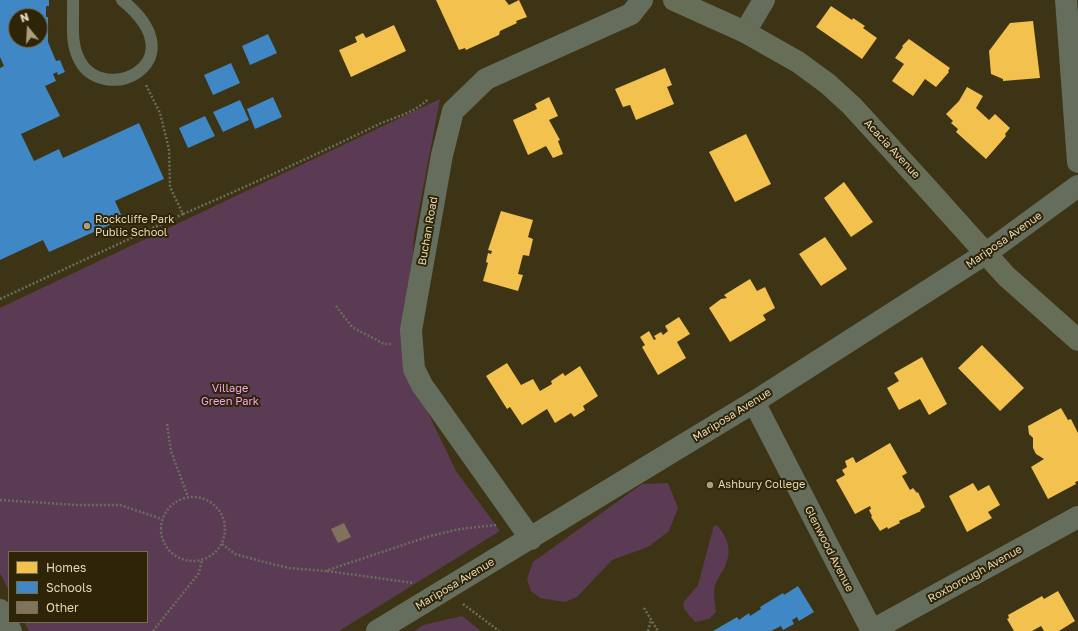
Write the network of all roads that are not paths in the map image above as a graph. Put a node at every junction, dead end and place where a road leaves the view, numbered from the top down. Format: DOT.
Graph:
graph roads {
  1 [pos="73,0"];
  2 [pos="122,0"];
  3 [pos="642,0"];
  4 [pos="674,0"];
  5 [pos="764,0"];
  6 [pos="1066,0"];
  7 [pos="745,32"];
  8 [pos="1078,162"];
  9 [pos="1078,186"];
  10 [pos="985,254"];
  11 [pos="1078,340"];
  12 [pos="754,402"];
  13 [pos="1078,517"];
  14 [pos="531,539"];
  15 [pos="0,610"];
  16 [pos="11,631"];
  17 [pos="377,631"];
  18 [pos="871,631"];
  1 -- 2 [label="lane"];
  3 -- 14 [label="street, Buchan Road"];
  4 -- 7 [label="street, Acacia Avenue"];
  5 -- 7 [label="street"];
  6 -- 8 [label="street"];
  7 -- 10 [label="street, Acacia Avenue"];
  9 -- 10 [label="street, Mariposa Avenue"];
  10 -- 11 [label="street, Acacia Avenue"];
  10 -- 12 [label="street, Mariposa Avenue"];
  12 -- 14 [label="street, Mariposa Avenue"];
  12 -- 18 [label="street, Glenwood Avenue"];
  13 -- 18 [label="street, Roxborough Avenue"];
  14 -- 17 [label="street, Mariposa Avenue"];
  15 -- 16 [label="street"];
}
